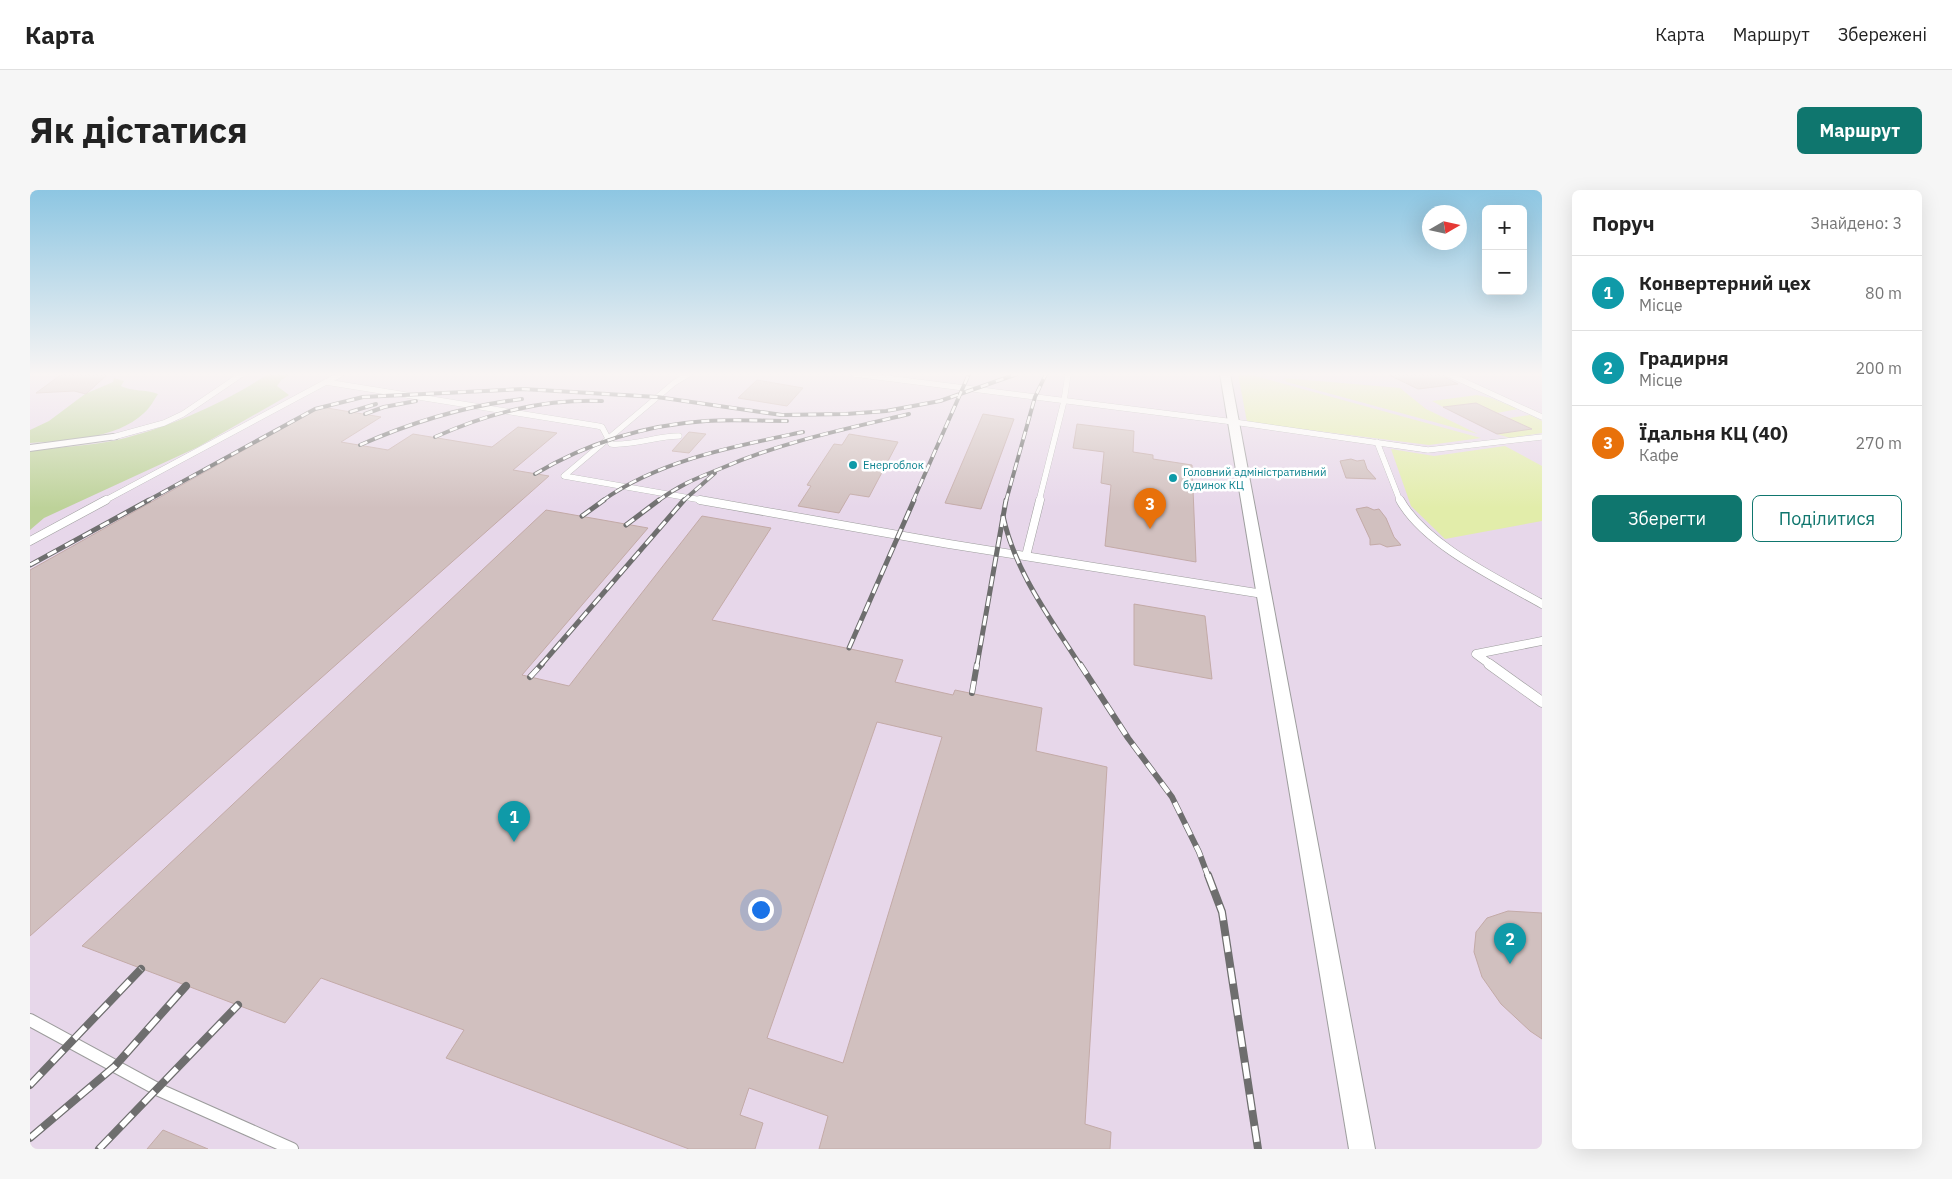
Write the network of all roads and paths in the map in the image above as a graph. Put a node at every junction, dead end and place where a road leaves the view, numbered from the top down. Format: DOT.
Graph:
graph roads {
  1 [pos="172,419"];
  2 [pos="258,419"];
  3 [pos="553,419"];
  4 [pos="632,419"];
  5 [pos="1060,419"];
  6 [pos="1208,419"];
  7 [pos="1233,419"];
  8 [pos="1234,422"];
  9 [pos="679,436"];
  10 [pos="113,437"];
  11 [pos="1542,437"];
  12 [pos="608,439"];
  13 [pos="1377,442"];
  14 [pos="30,448"];
  15 [pos="30,541"];
  16 [pos="1026,556"];
  17 [pos="1263,594"];
  18 [pos="1542,604"];
  19 [pos="1542,641"];
  20 [pos="1542,702"];
  21 [pos="30,1020"];
  22 [pos="292,1149"];
  23 [pos="1362,1149"];
  1 -- 10 [label="lane"];
  2 -- 15 [label="lane"];
  3 -- 12 [label="lane"];
  4 -- 12 [label="lane"];
  5 -- 16 [label="lane"];
  6 -- 8 [label="lane"];
  7 -- 8 [label="street"];
  8 -- 13 [label="lane"];
  8 -- 17 [label="street"];
  9 -- 12 [label="lane"];
  10 -- 14 [label="street"];
  11 -- 13 [label="lane"];
  12 -- 16 [label="lane"];
  13 -- 18 [label="lane"];
  16 -- 17 [label="lane"];
  17 -- 23 [label="street"];
  19 -- 20 [label="lane"];
  21 -- 22 [label="lane"];
}
